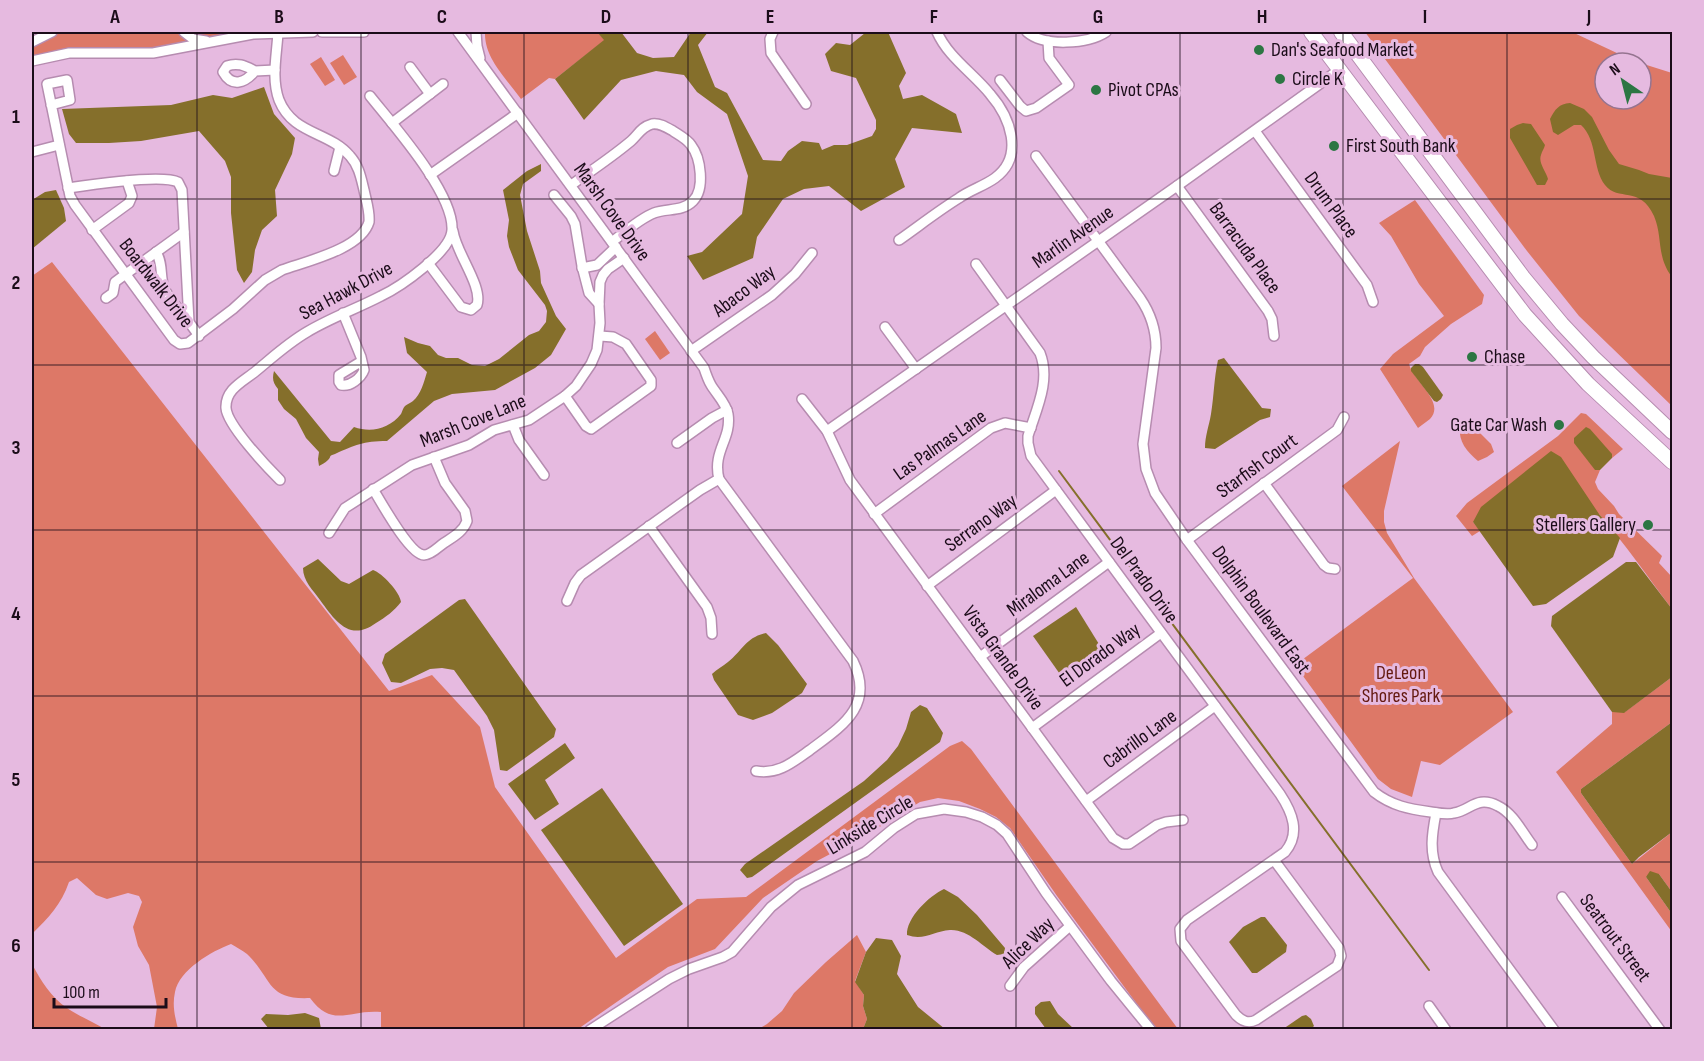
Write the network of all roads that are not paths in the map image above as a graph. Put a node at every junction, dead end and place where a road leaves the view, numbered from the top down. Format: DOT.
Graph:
graph roads {
  1 [pos="52,32"];
  2 [pos="184,32"];
  3 [pos="278,32"];
  4 [pos="313,32"];
  5 [pos="322,32"];
  6 [pos="364,32"];
  7 [pos="458,32"];
  8 [pos="476,32"];
  9 [pos="773,32"];
  10 [pos="937,32"];
  11 [pos="1027,32"];
  12 [pos="1106,32"];
  13 [pos="1311,32"];
  14 [pos="1341,32"];
  15 [pos="213,41"];
  16 [pos="1048,41"];
  17 [pos="32,42"];
  18 [pos="32,61"];
  19 [pos="483,66"];
  20 [pos="410,67"];
  21 [pos="275,70"];
  22 [pos="1339,70"];
  23 [pos="255,71"];
  24 [pos="1000,80"];
  25 [pos="443,84"];
  26 [pos="430,94"];
  27 [pos="370,96"];
  28 [pos="806,104"];
  29 [pos="51,105"];
  30 [pos="518,113"];
  31 [pos="392,123"];
  32 [pos="1255,131"];
  33 [pos="59,145"];
  34 [pos="340,147"];
  35 [pos="32,152"];
  36 [pos="1036,156"];
  37 [pos="1436,162"];
  38 [pos="334,171"];
  39 [pos="430,175"];
  40 [pos="127,181"];
  41 [pos="571,185"];
  42 [pos="1177,186"];
  43 [pos="68,188"];
  44 [pos="554,195"];
  45 [pos="452,228"];
  46 [pos="92,230"];
  47 [pos="184,232"];
  48 [pos="899,240"];
  49 [pos="1099,241"];
  50 [pos="614,244"];
  51 [pos="156,252"];
  52 [pos="812,253"];
  53 [pos="624,258"];
  54 [pos="428,263"];
  55 [pos="976,264"];
  56 [pos="596,266"];
  57 [pos="582,268"];
  58 [pos="125,274"];
  59 [pos="603,275"];
  60 [pos="106,298"];
  61 [pos="1373,302"];
  62 [pos="598,304"];
  63 [pos="1006,305"];
  64 [pos="343,313"];
  65 [pos="189,322"];
  66 [pos="885,327"];
  67 [pos="198,336"];
  68 [pos="600,336"];
  69 [pos="1274,336"];
  70 [pos="691,351"];
  71 [pos="362,361"];
  72 [pos="916,369"];
  73 [pos="565,396"];
  74 [pos="802,399"];
  75 [pos="727,410"];
  76 [pos="1344,417"];
  77 [pos="513,424"];
  78 [pos="1031,428"];
  79 [pos="827,431"];
  80 [pos="1672,432"];
  81 [pos="677,443"];
  82 [pos="434,458"];
  83 [pos="1672,462"];
  84 [pos="544,475"];
  85 [pos="718,479"];
  86 [pos="280,480"];
  87 [pos="1264,483"];
  88 [pos="374,489"];
  89 [pos="1056,490"];
  90 [pos="874,514"];
  91 [pos="649,526"];
  92 [pos="329,533"];
  93 [pos="1187,540"];
  94 [pos="1109,562"];
  95 [pos="1335,569"];
  96 [pos="927,586"];
  97 [pos="567,601"];
  98 [pos="1161,633"];
  99 [pos="712,634"];
  100 [pos="980,657"];
  101 [pos="1215,706"];
  102 [pos="1032,728"];
  103 [pos="756,771"];
  104 [pos="1086,801"];
  105 [pos="1436,813"];
  106 [pos="1183,820"];
  107 [pos="1532,845"];
  108 [pos="1274,860"];
  109 [pos="1562,897"];
  110 [pos="1070,927"];
  111 [pos="1010,986"];
  112 [pos="1428,1005"];
  113 [pos="590,1029"];
  114 [pos="1151,1029"];
  115 [pos="1446,1029"];
  116 [pos="1554,1029"];
  117 [pos="1660,1029"];
  1 -- 17 [label="street"];
  2 -- 15 [label="street"];
  3 -- 4 [label="street"];
  3 -- 15 [label="street"];
  3 -- 21 [label="street, Boardwalk Drive"];
  5 -- 6 [label="street"];
  7 -- 19 [label="street, Marsh Cove Drive"];
  8 -- 19 [label="street, Marsh Cove Drive"];
  9 -- 28 [label="street"];
  10 -- 48 [label="street"];
  11 -- 16 [label="street"];
  12 -- 16 [label="street"];
  13 -- 22 [label="main road"];
  14 -- 22 [label="main road"];
  14 -- 37 [label="main road"];
  15 -- 18 [label="street"];
  16 -- 24 [label="street"];
  19 -- 30 [label="street, Marsh Cove Drive"];
  20 -- 26 [label="street"];
  21 -- 23 [label="street"];
  21 -- 34 [label="street, Boardwalk Drive"];
  22 -- 32 [label="street, Marlin Avenue"];
  22 -- 37 [label="main road"];
  22 -- 83 [label="main road"];
  25 -- 26 [label="street"];
  26 -- 31 [label="street"];
  27 -- 31 [label="street"];
  29 -- 33 [label="street, Boardwalk Drive"];
  30 -- 39 [label="street"];
  30 -- 41 [label="street, Marsh Cove Drive"];
  31 -- 39 [label="street"];
  32 -- 42 [label="street, Marlin Avenue"];
  32 -- 61 [label="street, Drum Place"];
  33 -- 35 [label="street"];
  33 -- 43 [label="street, Boardwalk Drive"];
  34 -- 38 [label="street"];
  34 -- 67 [label="street, Boardwalk Drive"];
  36 -- 49 [label="street, Dolphin Boulevard East"];
  37 -- 80 [label="main road"];
  39 -- 45 [label="street"];
  40 -- 43 [label="street"];
  40 -- 46 [label="street"];
  40 -- 47 [label="street"];
  41 -- 50 [label="street, Marsh Cove Drive"];
  41 -- 50 [label="street"];
  42 -- 49 [label="street, Marlin Avenue"];
  42 -- 69 [label="street, Barracuda Place"];
  43 -- 46 [label="street, Boardwalk Drive"];
  44 -- 57 [label="street"];
  45 -- 54 [label="street, Sea Hawk Drive"];
  45 -- 54 [label="street"];
  46 -- 58 [label="street, Boardwalk Drive"];
  47 -- 51 [label="street"];
  47 -- 65 [label="street"];
  49 -- 63 [label="street, Marlin Avenue"];
  49 -- 93 [label="street, Dolphin Boulevard East"];
  50 -- 53 [label="street, Marsh Cove Drive"];
  50 -- 56 [label="street"];
  51 -- 58 [label="street"];
  51 -- 65 [label="street"];
  52 -- 70 [label="street, Abaco Way"];
  53 -- 59 [label="street"];
  53 -- 70 [label="street, Marsh Cove Drive"];
  54 -- 64 [label="street, Sea Hawk Drive"];
  55 -- 63 [label="street, Del Prado Drive"];
  56 -- 57 [label="street"];
  56 -- 59 [label="street"];
  57 -- 62 [label="street"];
  58 -- 60 [label="street"];
  58 -- 67 [label="street, Boardwalk Drive"];
  59 -- 62 [label="street, Marsh Cove Lane"];
  62 -- 68 [label="street, Marsh Cove Lane"];
  63 -- 72 [label="street, Marlin Avenue"];
  63 -- 78 [label="street, Del Prado Drive"];
  64 -- 71 [label="street"];
  64 -- 86 [label="street, Sea Hawk Drive"];
  65 -- 67 [label="street"];
  66 -- 72 [label="street"];
  68 -- 73 [label="street, Marsh Cove Lane"];
  68 -- 73 [label="street"];
  70 -- 75 [label="street, Marsh Cove Drive"];
  72 -- 79 [label="street, Marlin Avenue"];
  73 -- 77 [label="street, Marsh Cove Lane"];
  74 -- 79 [label="street, Vista Grande Drive"];
  75 -- 81 [label="street"];
  75 -- 85 [label="street"];
  76 -- 87 [label="street, Starfish Court"];
  77 -- 82 [label="street, Marsh Cove Lane"];
  77 -- 84 [label="street"];
  78 -- 89 [label="street, Del Prado Drive"];
  78 -- 90 [label="street, Las Palmas Lane"];
  79 -- 90 [label="street, Vista Grande Drive"];
  82 -- 88 [label="street, Marsh Cove Lane"];
  82 -- 88 [label="street"];
  85 -- 91 [label="street"];
  85 -- 103 [label="street"];
  87 -- 93 [label="street, Starfish Court"];
  87 -- 95 [label="street"];
  88 -- 92 [label="street, Marsh Cove Lane"];
  89 -- 94 [label="street, Del Prado Drive"];
  89 -- 96 [label="street, Serrano Way"];
  90 -- 96 [label="street, Vista Grande Drive"];
  91 -- 97 [label="street"];
  91 -- 99 [label="street"];
  93 -- 105 [label="street, Dolphin Boulevard East"];
  94 -- 98 [label="street, Del Prado Drive"];
  94 -- 100 [label="street, Miraloma Lane"];
  96 -- 100 [label="street, Vista Grande Drive"];
  98 -- 101 [label="street, Del Prado Drive"];
  98 -- 102 [label="street, El Dorado Way"];
  100 -- 102 [label="street, Vista Grande Drive"];
  101 -- 104 [label="street, Cabrillo Lane"];
  101 -- 108 [label="street, Del Prado Drive"];
  102 -- 104 [label="street, Vista Grande Drive"];
  104 -- 106 [label="street, Vista Grande Drive"];
  105 -- 107 [label="street, Dolphin Boulevard East"];
  105 -- 116 [label="street"];
  108 -- 108 [label="street, Del Prado Drive"];
  109 -- 117 [label="street, Seatrout Street"];
  110 -- 111 [label="street, Alice Way"];
  110 -- 113 [label="street, Linkside Circle"];
  110 -- 114 [label="street, Linkside Circle"];
  112 -- 115 [label="street"];
}
